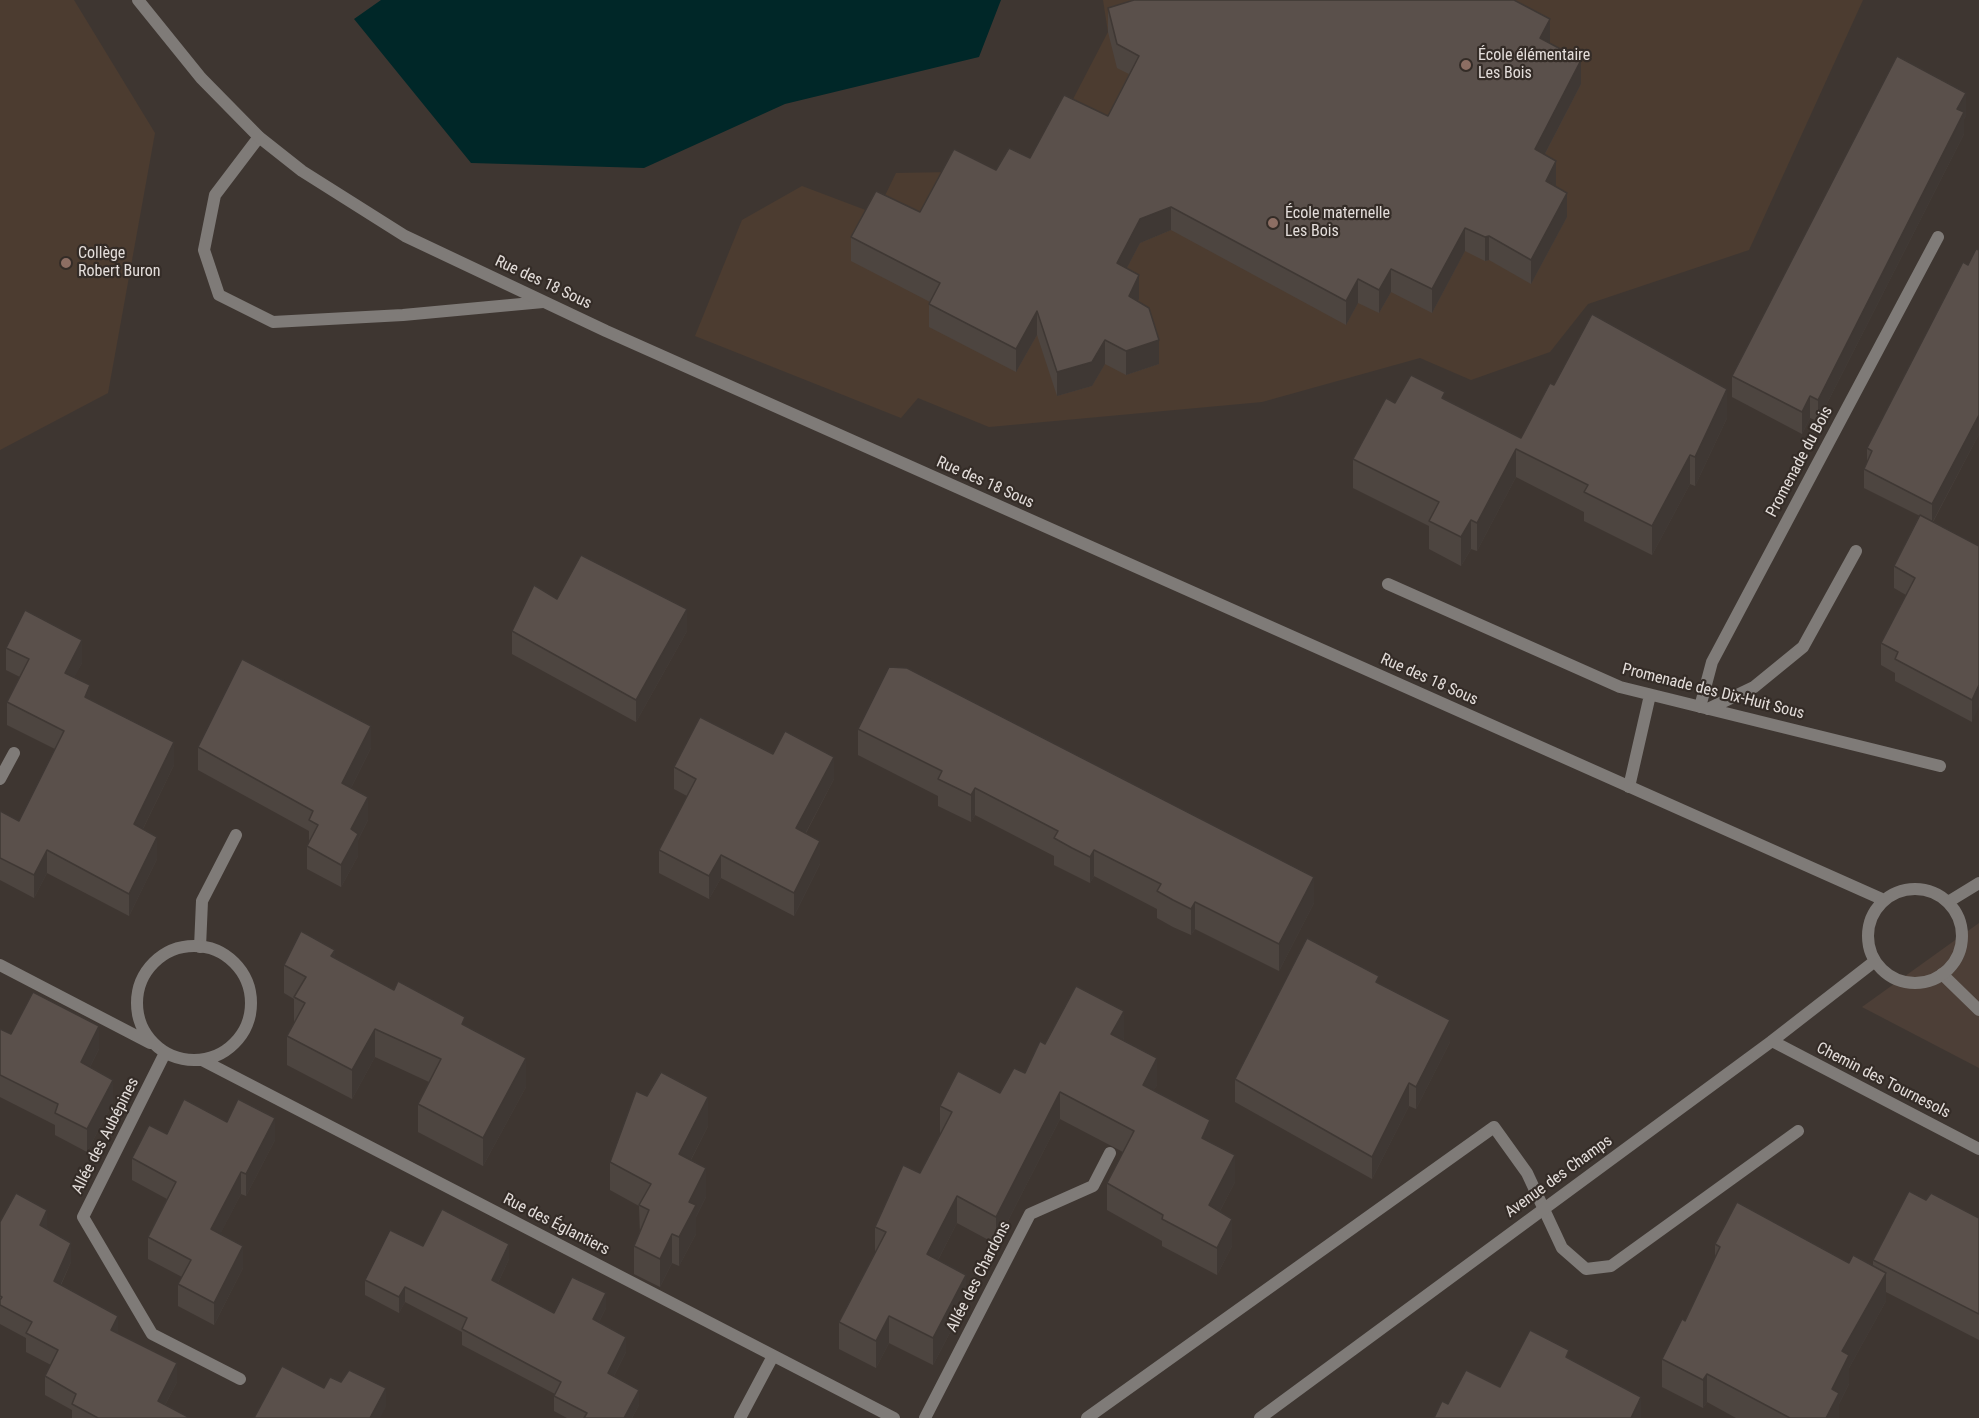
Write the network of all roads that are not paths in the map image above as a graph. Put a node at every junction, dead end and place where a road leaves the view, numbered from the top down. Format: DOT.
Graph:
graph roads {
  1 [pos="138,0"];
  2 [pos="260,137"];
  3 [pos="1938,237"];
  4 [pos="543,302"];
  5 [pos="1856,551"];
  6 [pos="1388,584"];
  7 [pos="1650,695"];
  8 [pos="1704,708"];
  9 [pos="14,753"];
  10 [pos="1940,766"];
  11 [pos="0,779"];
  12 [pos="1629,787"];
  13 [pos="236,835"];
  14 [pos="1979,883"];
  15 [pos="1884,900"];
  16 [pos="1948,902"];
  17 [pos="200,946"];
  18 [pos="1875,961"];
  19 [pos="0,965"];
  20 [pos="1942,974"];
  21 [pos="1979,1010"];
  22 [pos="1772,1041"];
  23 [pos="154,1045"];
  24 [pos="165,1053"];
  25 [pos="202,1060"];
  26 [pos="1798,1131"];
  27 [pos="1979,1149"];
  28 [pos="1110,1153"];
  29 [pos="1542,1209"];
  30 [pos="772,1356"];
  31 [pos="240,1379"];
  32 [pos="740,1418"];
  33 [pos="894,1418"];
  34 [pos="925,1418"];
  35 [pos="1087,1418"];
  36 [pos="1260,1418"];
  1 -- 2 [label="street, Rue des 18 Sous"];
  2 -- 4 [label="street, Rue des 18 Sous"];
  2 -- 4 [label="street"];
  3 -- 8 [label="street, Promenade du Bois"];
  4 -- 12 [label="street, Rue des 18 Sous"];
  5 -- 8 [label="street"];
  6 -- 7 [label="street, Promenade des Dix-Huit Sous"];
  7 -- 8 [label="street, Promenade des Dix-Huit Sous"];
  7 -- 12 [label="street"];
  8 -- 10 [label="street, Promenade des Dix-Huit Sous"];
  9 -- 11 [label="street"];
  12 -- 15 [label="street, Rue des 18 Sous"];
  13 -- 17 [label="street"];
  14 -- 16 [label="street"];
  15 -- 16 [label="street"];
  15 -- 18 [label="street"];
  16 -- 20 [label="street"];
  17 -- 23 [label="street"];
  17 -- 25 [label="street"];
  18 -- 20 [label="street"];
  18 -- 22 [label="street, Avenue des Champs"];
  19 -- 23 [label="street"];
  20 -- 21 [label="street"];
  22 -- 27 [label="street, Chemin des Tournesols"];
  22 -- 29 [label="street, Avenue des Champs"];
  23 -- 24 [label="street"];
  24 -- 25 [label="street"];
  24 -- 31 [label="street, Allée des Aubépines"];
  25 -- 30 [label="street, Rue des Églantiers"];
  26 -- 29 [label="street"];
  28 -- 34 [label="street, Allée des Chardons"];
  29 -- 35 [label="street"];
  29 -- 36 [label="street, Avenue des Champs"];
  30 -- 32 [label="street"];
  30 -- 33 [label="street, Rue des Églantiers"];
}
